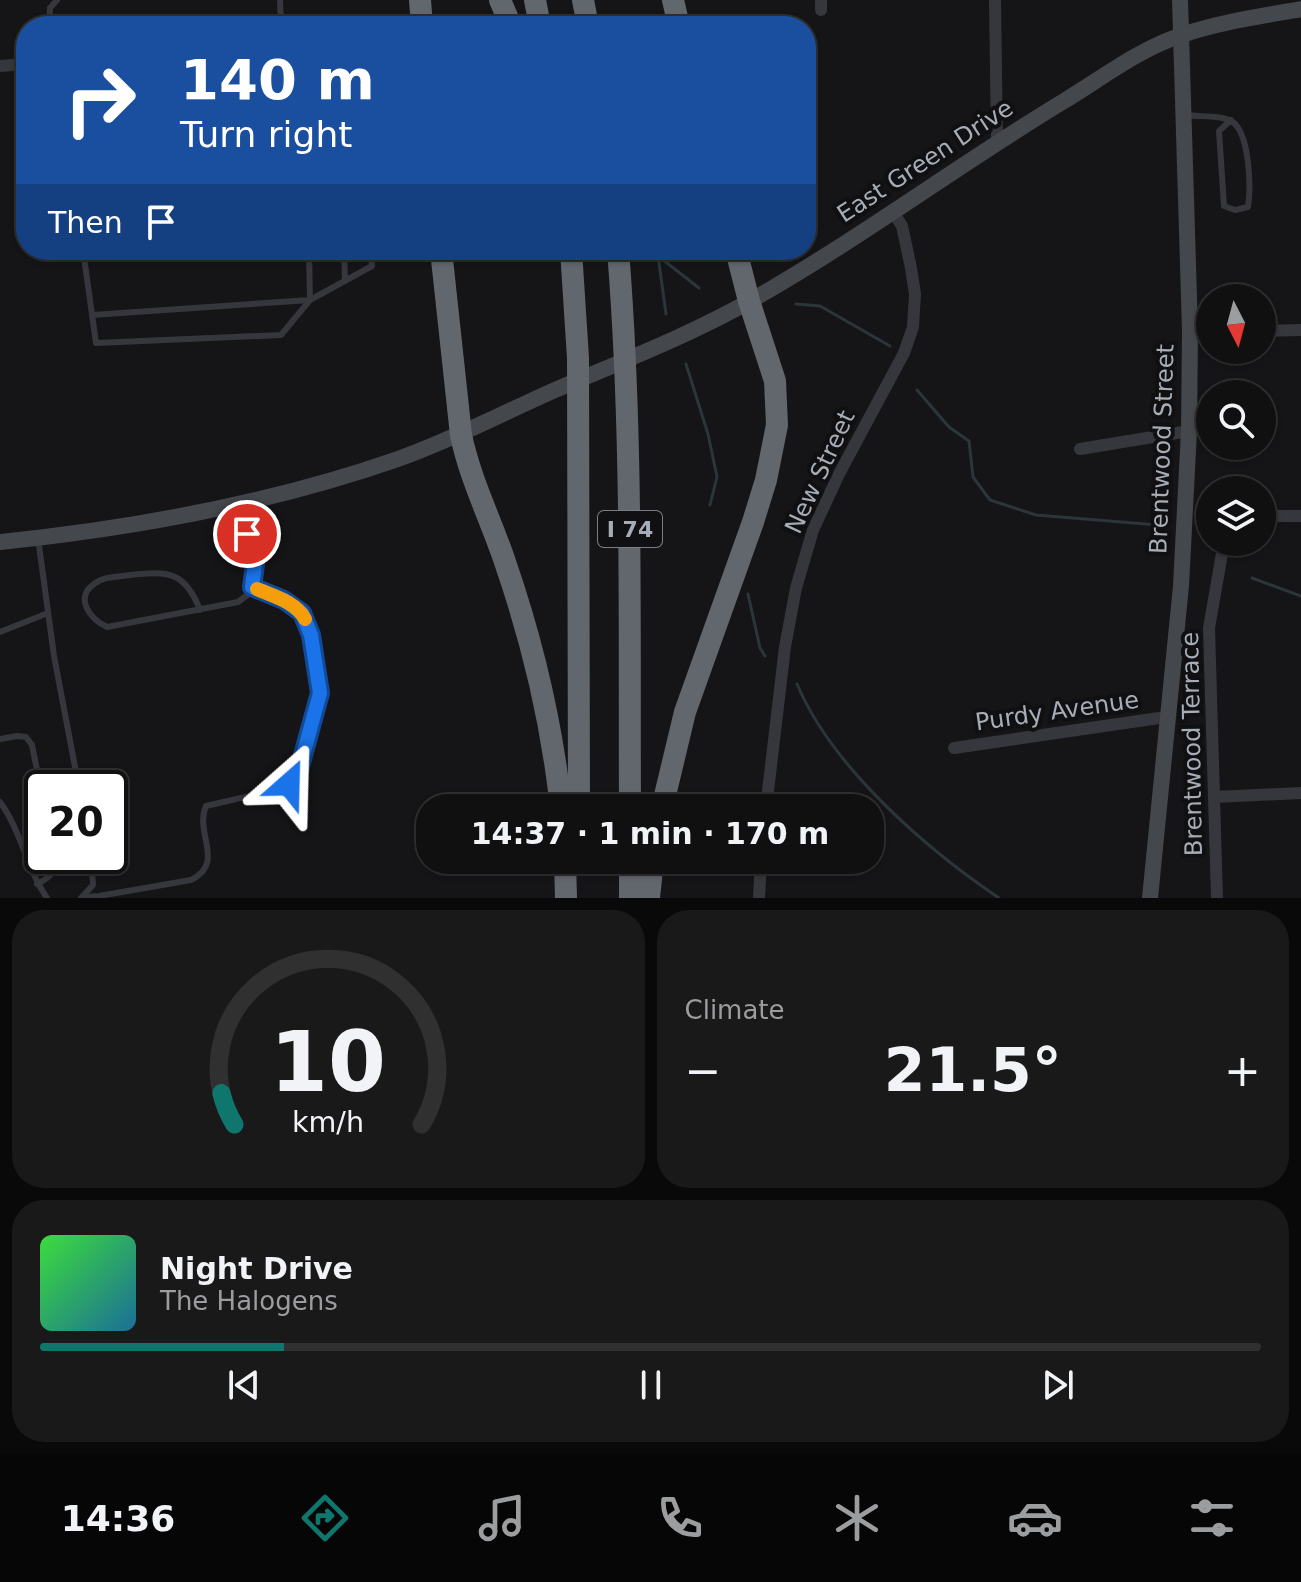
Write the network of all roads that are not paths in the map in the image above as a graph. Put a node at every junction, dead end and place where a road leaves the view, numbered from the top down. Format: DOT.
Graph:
graph roads {
  1 [pos="995,0"];
  2 [pos="1180,0"];
  3 [pos="1301,9"];
  4 [pos="1181,35"];
  5 [pos="1183,115"];
  6 [pos="1231,120"];
  7 [pos="997,142"];
  8 [pos="893,212"];
  9 [pos="84,260"];
  10 [pos="309,260"];
  11 [pos="344,260"];
  12 [pos="372,260"];
  13 [pos="442,260"];
  14 [pos="570,260"];
  15 [pos="618,260"];
  16 [pos="739,260"];
  17 [pos="815,260"];
  18 [pos="816,260"];
  19 [pos="345,281"];
  20 [pos="310,300"];
  21 [pos="749,301"];
  22 [pos="92,315"];
  23 [pos="1301,330"];
  24 [pos="1190,331"];
  25 [pos="1196,331"];
  26 [pos="1276,331"];
  27 [pos="1189,431"];
  28 [pos="461,435"];
  29 [pos="1080,449"];
  30 [pos="239,504"];
  31 [pos="1276,516"];
  32 [pos="1301,516"];
  33 [pos="38,538"];
  34 [pos="0,542"];
  35 [pos="1222,556"];
  36 [pos="252,587"];
  37 [pos="200,610"];
  38 [pos="48,613"];
  39 [pos="0,632"];
  40 [pos="1166,717"];
  41 [pos="0,739"];
  42 [pos="954,748"];
  43 [pos="37,770"];
  44 [pos="76,770"];
  45 [pos="1301,793"];
  46 [pos="559,794"];
  47 [pos="579,794"];
  48 [pos="630,794"];
  49 [pos="665,794"];
  50 [pos="768,794"];
  51 [pos="1215,797"];
  52 [pos="0,802"];
  53 [pos="52,874"];
  54 [pos="92,874"];
  55 [pos="565,874"];
  56 [pos="579,874"];
  57 [pos="630,874"];
  58 [pos="652,874"];
  59 [pos="760,874"];
  60 [pos="37,884"];
  61 [pos="83,897"];
  62 [pos="47,898"];
  63 [pos="566,898"];
  64 [pos="579,898"];
  65 [pos="630,898"];
  66 [pos="649,898"];
  67 [pos="759,898"];
  68 [pos="1150,898"];
  69 [pos="1217,898"];
  1 -- 7 [label="street"];
  2 -- 4 [label="main road, Brentwood Street"];
  3 -- 4 [label="main road, East Green Drive"];
  4 -- 5 [label="main road, Brentwood Street"];
  4 -- 7 [label="main road, East Green Drive"];
  5 -- 6 [label="lane"];
  5 -- 24 [label="main road, Brentwood Street"];
  6 -- 6 [label="lane"];
  7 -- 8 [label="main road, East Green Drive"];
  8 -- 18 [label="main road, East Green Drive"];
  8 -- 50 [label="street, New Street"];
  9 -- 22 [label="lane"];
  10 -- 20 [label="lane"];
  11 -- 19 [label="lane"];
  12 -- 19 [label="lane"];
  13 -- 28 [label="highway"];
  14 -- 47 [label="highway, I 74"];
  15 -- 48 [label="highway, I 74"];
  16 -- 21 [label="highway"];
  17 -- 21 [label="main road, East Green Drive"];
  19 -- 20 [label="lane"];
  20 -- 22 [label="lane"];
  20 -- 22 [label="lane"];
  21 -- 28 [label="main road, East Green Drive"];
  21 -- 49 [label="highway"];
  23 -- 26 [label="street"];
  24 -- 25 [label="street"];
  24 -- 27 [label="main road, Brentwood Street"];
  27 -- 29 [label="street"];
  27 -- 40 [label="main road, Brentwood Street"];
  28 -- 30 [label="main road, East Green Drive"];
  28 -- 46 [label="highway"];
  30 -- 33 [label="main road, East Green Drive"];
  30 -- 36 [label="lane"];
  31 -- 32 [label="street"];
  33 -- 34 [label="main road, East Green Drive"];
  33 -- 38 [label="lane"];
  35 -- 51 [label="street, Brentwood Terrace"];
  36 -- 37 [label="lane"];
  36 -- 61 [label="lane"];
  37 -- 37 [label="lane"];
  38 -- 39 [label="lane"];
  38 -- 44 [label="lane"];
  40 -- 42 [label="street, Purdy Avenue"];
  40 -- 68 [label="main road, Brentwood Street"];
  41 -- 43 [label="lane"];
  45 -- 51 [label="street"];
  51 -- 69 [label="street, Brentwood Terrace"];
  52 -- 60 [label="lane"];
  53 -- 60 [label="lane"];
  54 -- 61 [label="lane"];
  55 -- 63 [label="highway"];
  56 -- 64 [label="highway"];
  57 -- 65 [label="highway"];
  58 -- 66 [label="highway"];
  59 -- 67 [label="street"];
  60 -- 62 [label="lane"];
}
